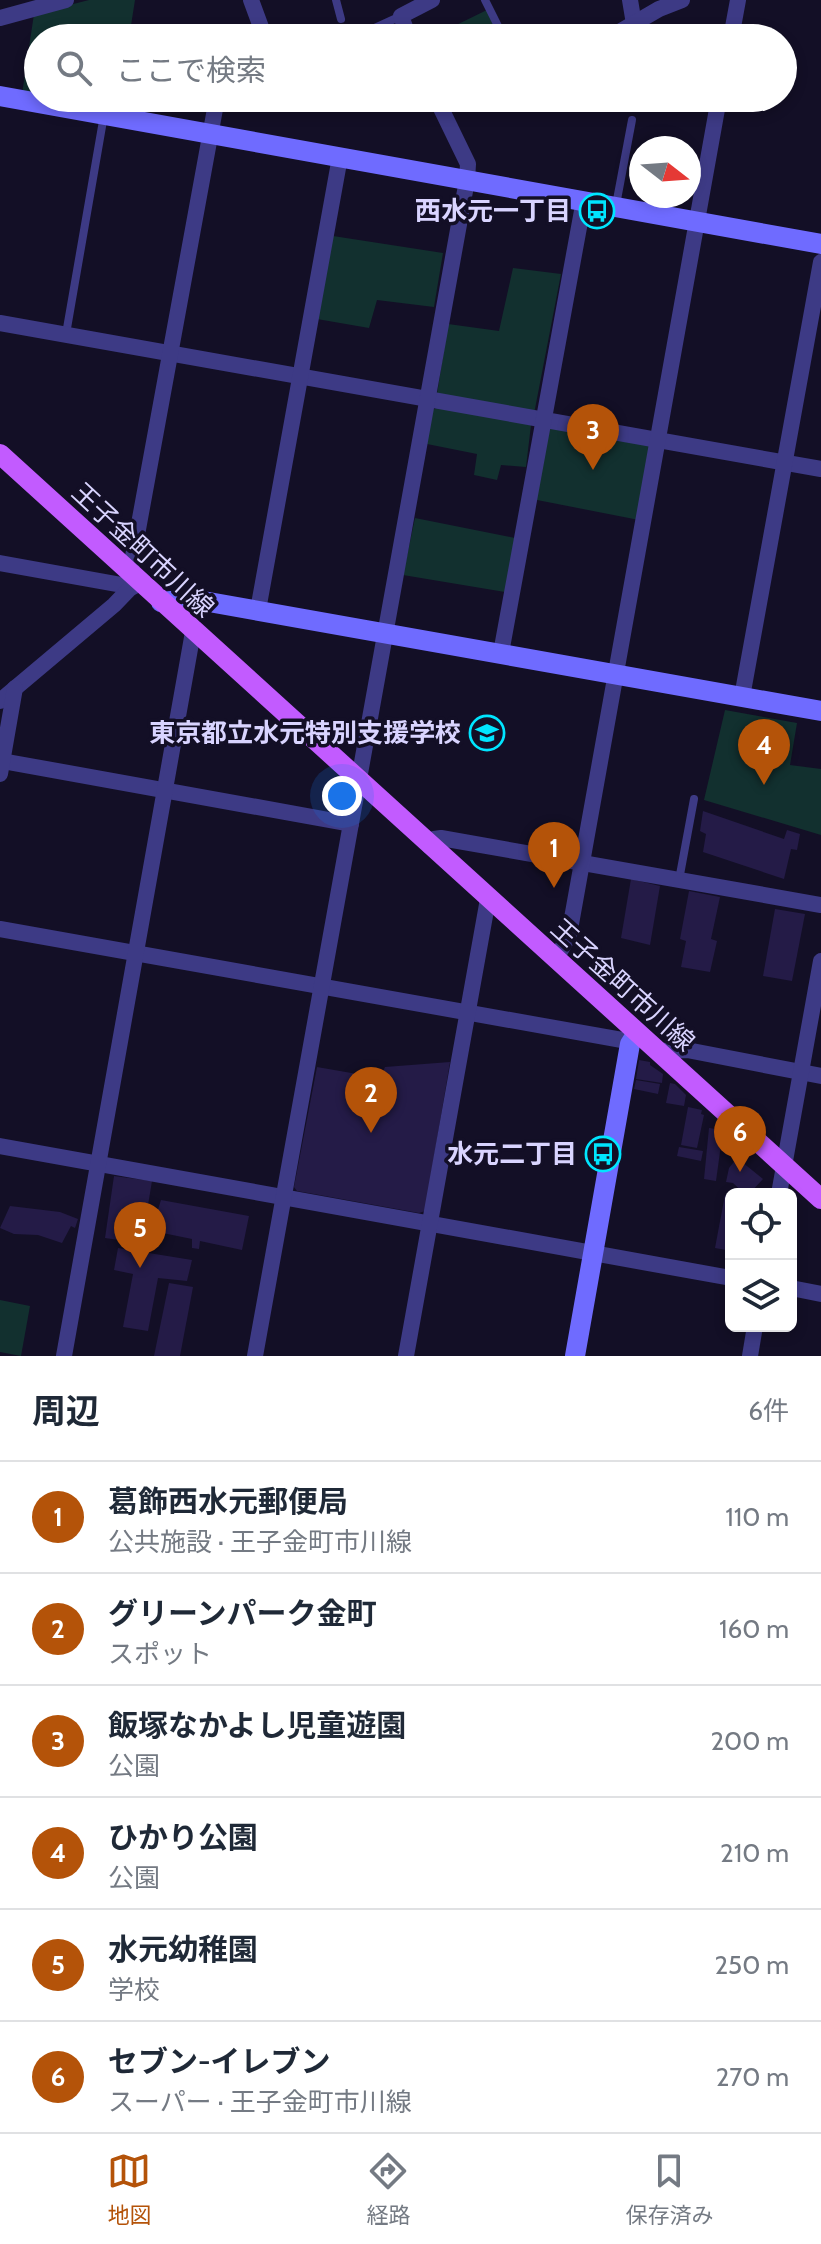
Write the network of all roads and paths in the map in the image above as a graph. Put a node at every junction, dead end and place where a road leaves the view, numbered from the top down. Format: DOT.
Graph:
graph roads {
  1 [pos="66,0"];
  2 [pos="251,0"];
  3 [pos="336,0"];
  4 [pos="432,0"];
  5 [pos="485,0"];
  6 [pos="630,0"];
  7 [pos="682,0"];
  8 [pos="738,0"];
  9 [pos="401,16"];
  10 [pos="0,18"];
  11 [pos="341,19"];
  12 [pos="260,24"];
  13 [pos="384,24"];
  14 [pos="404,24"];
  15 [pos="497,24"];
  16 [pos="634,24"];
  17 [pos="734,24"];
  18 [pos="0,96"];
  19 [pos="24,100"];
  20 [pos="88,112"];
  21 [pos="214,112"];
  22 [pos="443,112"];
  23 [pos="716,112"];
  24 [pos="104,115"];
  25 [pos="632,120"];
  26 [pos="210,135"];
  27 [pos="340,157"];
  28 [pos="467,180"];
  29 [pos="584,200"];
  30 [pos="616,206"];
  31 [pos="699,222"];
  32 [pos="821,244"];
  33 [pos="821,262"];
  34 [pos="0,323"];
  35 [pos="66,334"];
  36 [pos="171,354"];
  37 [pos="301,376"];
  38 [pos="428,399"];
  39 [pos="544,420"];
  40 [pos="659,440"];
  41 [pos="0,454"];
  42 [pos="785,462"];
  43 [pos="821,469"];
  44 [pos="0,563"];
  45 [pos="134,580"];
  46 [pos="161,602"];
  47 [pos="258,610"];
  48 [pos="193,632"];
  49 [pos="385,634"];
  50 [pos="501,653"];
  51 [pos="615,675"];
  52 [pos="15,688"];
  53 [pos="742,697"];
  54 [pos="0,701"];
  55 [pos="821,711"];
  56 [pos="1,767"];
  57 [pos="360,780"];
  58 [pos="164,791"];
  59 [pos="694,799"];
  60 [pos="351,824"];
  61 [pos="429,846"];
  62 [pos="582,862"];
  63 [pos="679,880"];
  64 [pos="488,899"];
  65 [pos="821,905"];
  66 [pos="0,929"];
  67 [pos="136,953"];
  68 [pos="556,959"];
  69 [pos="821,961"];
  70 [pos="323,987"];
  71 [pos="467,1013"];
  72 [pos="634,1038"];
  73 [pos="657,1051"];
  74 [pos="802,1072"];
  75 [pos="821,1076"];
  76 [pos="0,1146"];
  77 [pos="98,1163"];
  78 [pos="785,1165"];
  79 [pos="780,1188"];
  80 [pos="284,1197"];
  81 [pos="821,1199"];
  82 [pos="430,1223"];
  83 [pos="594,1252"];
  84 [pos="725,1277"];
  85 [pos="797,1289"];
  86 [pos="821,1294"];
  87 [pos="754,1332"];
  88 [pos="64,1356"];
  89 [pos="255,1356"];
  90 [pos="406,1356"];
  91 [pos="575,1356"];
  92 [pos="750,1356"];
  1 -- 10 [label="street"];
  2 -- 12 [label="street"];
  3 -- 11 [label="lane"];
  4 -- 9 [label="street"];
  5 -- 15 [label="lane"];
  6 -- 16 [label="street"];
  7 -- 16 [label="street"];
  8 -- 17 [label="street"];
  9 -- 13 [label="lane"];
  9 -- 14 [label="street"];
  18 -- 19 [label="street"];
  20 -- 24 [label="street"];
  21 -- 26 [label="street"];
  22 -- 28 [label="street"];
  23 -- 31 [label="street"];
  24 -- 26 [label="street"];
  24 -- 35 [label="lane"];
  25 -- 30 [label="lane"];
  26 -- 27 [label="street"];
  26 -- 36 [label="street"];
  27 -- 28 [label="street"];
  27 -- 37 [label="street"];
  28 -- 29 [label="street"];
  28 -- 38 [label="street"];
  29 -- 30 [label="street"];
  29 -- 39 [label="street"];
  30 -- 31 [label="street"];
  31 -- 32 [label="street"];
  31 -- 40 [label="street"];
  33 -- 42 [label="street"];
  34 -- 35 [label="street"];
  35 -- 36 [label="street"];
  36 -- 37 [label="street"];
  36 -- 45 [label="street"];
  37 -- 38 [label="street"];
  37 -- 47 [label="street"];
  38 -- 39 [label="street"];
  38 -- 49 [label="street"];
  39 -- 40 [label="street"];
  39 -- 50 [label="street"];
  40 -- 42 [label="street"];
  40 -- 51 [label="street"];
  41 -- 45 [label="main road, 王子金町市川線"];
  42 -- 43 [label="street"];
  42 -- 53 [label="street"];
  44 -- 45 [label="street"];
  45 -- 46 [label="main road, 王子金町市川線"];
  45 -- 52 [label="street"];
  46 -- 47 [label="street"];
  46 -- 48 [label="main road, 王子金町市川線"];
  47 -- 49 [label="street"];
  48 -- 57 [label="main road, 王子金町市川線"];
  48 -- 58 [label="street"];
  49 -- 50 [label="street"];
  49 -- 57 [label="street"];
  50 -- 51 [label="street"];
  51 -- 53 [label="street"];
  51 -- 62 [label="street"];
  52 -- 54 [label="street"];
  52 -- 56 [label="street"];
  53 -- 55 [label="street"];
  56 -- 58 [label="street"];
  57 -- 60 [label="street"];
  57 -- 61 [label="main road, 王子金町市川線"];
  58 -- 60 [label="street"];
  58 -- 67 [label="street"];
  59 -- 63 [label="lane"];
  60 -- 70 [label="street"];
  61 -- 62 [label="street"];
  61 -- 64 [label="main road, 王子金町市川線"];
  62 -- 63 [label="street"];
  62 -- 68 [label="street"];
  63 -- 65 [label="street"];
  64 -- 68 [label="main road, 王子金町市川線"];
  64 -- 71 [label="street"];
  66 -- 67 [label="street"];
  67 -- 70 [label="street"];
  67 -- 77 [label="street"];
  68 -- 72 [label="main road, 王子金町市川線"];
  69 -- 74 [label="street"];
  70 -- 71 [label="street"];
  70 -- 80 [label="street"];
  71 -- 72 [label="street"];
  71 -- 82 [label="street"];
  72 -- 73 [label="main road, 王子金町市川線"];
  72 -- 83 [label="street"];
  73 -- 74 [label="street"];
  73 -- 78 [label="main road, 王子金町市川線"];
  74 -- 75 [label="street"];
  74 -- 78 [label="street"];
  76 -- 77 [label="street"];
  77 -- 80 [label="street"];
  77 -- 88 [label="street"];
  78 -- 79 [label="street"];
  78 -- 81 [label="main road, 王子金町市川線"];
  80 -- 82 [label="street"];
  80 -- 89 [label="street"];
  82 -- 83 [label="street"];
  82 -- 90 [label="street"];
  83 -- 84 [label="street"];
  83 -- 91 [label="street"];
  85 -- 86 [label="street"];
  87 -- 92 [label="street"];
}
